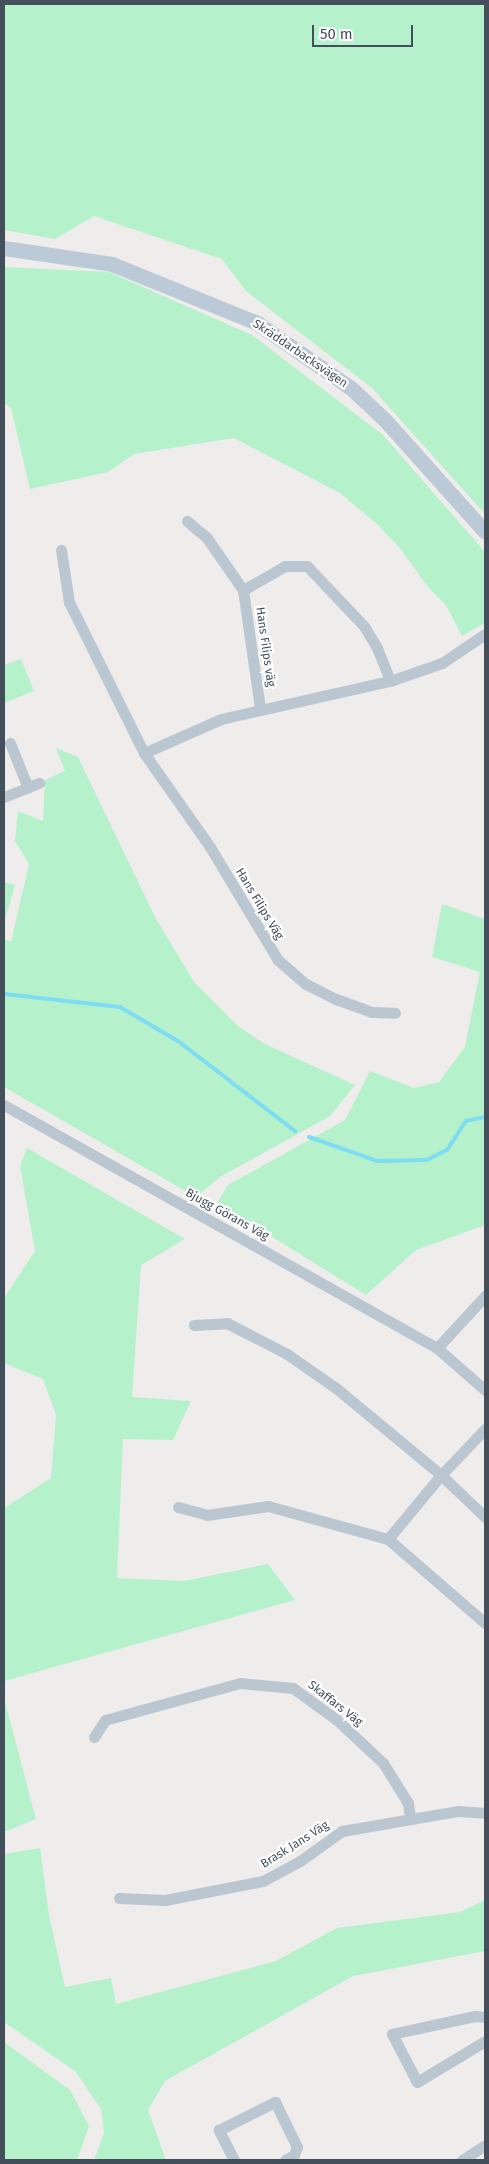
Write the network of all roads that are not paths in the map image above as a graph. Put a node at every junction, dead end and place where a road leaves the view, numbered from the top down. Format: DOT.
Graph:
graph roads {
  1 [pos="4,248"];
  2 [pos="187,521"];
  3 [pos="485,532"];
  4 [pos="61,550"];
  5 [pos="243,590"];
  6 [pos="485,634"];
  7 [pos="390,681"];
  8 [pos="260,708"];
  9 [pos="10,743"];
  10 [pos="144,753"];
  11 [pos="4,797"];
  12 [pos="395,1013"];
  13 [pos="4,1105"];
  14 [pos="485,1296"];
  15 [pos="194,1325"];
  16 [pos="437,1348"];
  17 [pos="485,1390"];
  18 [pos="485,1429"];
  19 [pos="441,1475"];
  20 [pos="178,1507"];
  21 [pos="485,1517"];
  22 [pos="388,1539"];
  23 [pos="485,1623"];
  24 [pos="94,1737"];
  25 [pos="485,1813"];
  26 [pos="410,1818"];
  27 [pos="119,1898"];
  28 [pos="485,2017"];
  29 [pos="485,2041"];
  30 [pos="485,2145"];
  31 [pos="234,2160"];
  32 [pos="285,2160"];
  33 [pos="462,2160"];
  1 -- 3 [label="street, Skräddarbacksvägen"];
  2 -- 5 [label="street"];
  4 -- 10 [label="street, Hans Filips Väg"];
  5 -- 7 [label="street"];
  5 -- 8 [label="street, Hans Filips väg"];
  6 -- 7 [label="street"];
  7 -- 8 [label="street"];
  8 -- 10 [label="street"];
  9 -- 11 [label="street"];
  10 -- 12 [label="street, Hans Filips Väg"];
  13 -- 16 [label="street, Bjugg Görans Väg"];
  14 -- 16 [label="street"];
  15 -- 19 [label="street"];
  16 -- 17 [label="street, Bjugg Görans Väg"];
  18 -- 19 [label="street"];
  19 -- 21 [label="street"];
  19 -- 22 [label="street"];
  20 -- 22 [label="street"];
  22 -- 23 [label="street"];
  24 -- 26 [label="street, Skaffars Väg"];
  25 -- 26 [label="street, Brask Jans Väg"];
  26 -- 27 [label="street, Brask Jans Väg"];
  28 -- 29 [label="street"];
  30 -- 33 [label="street"];
  31 -- 32 [label="street"];
}
